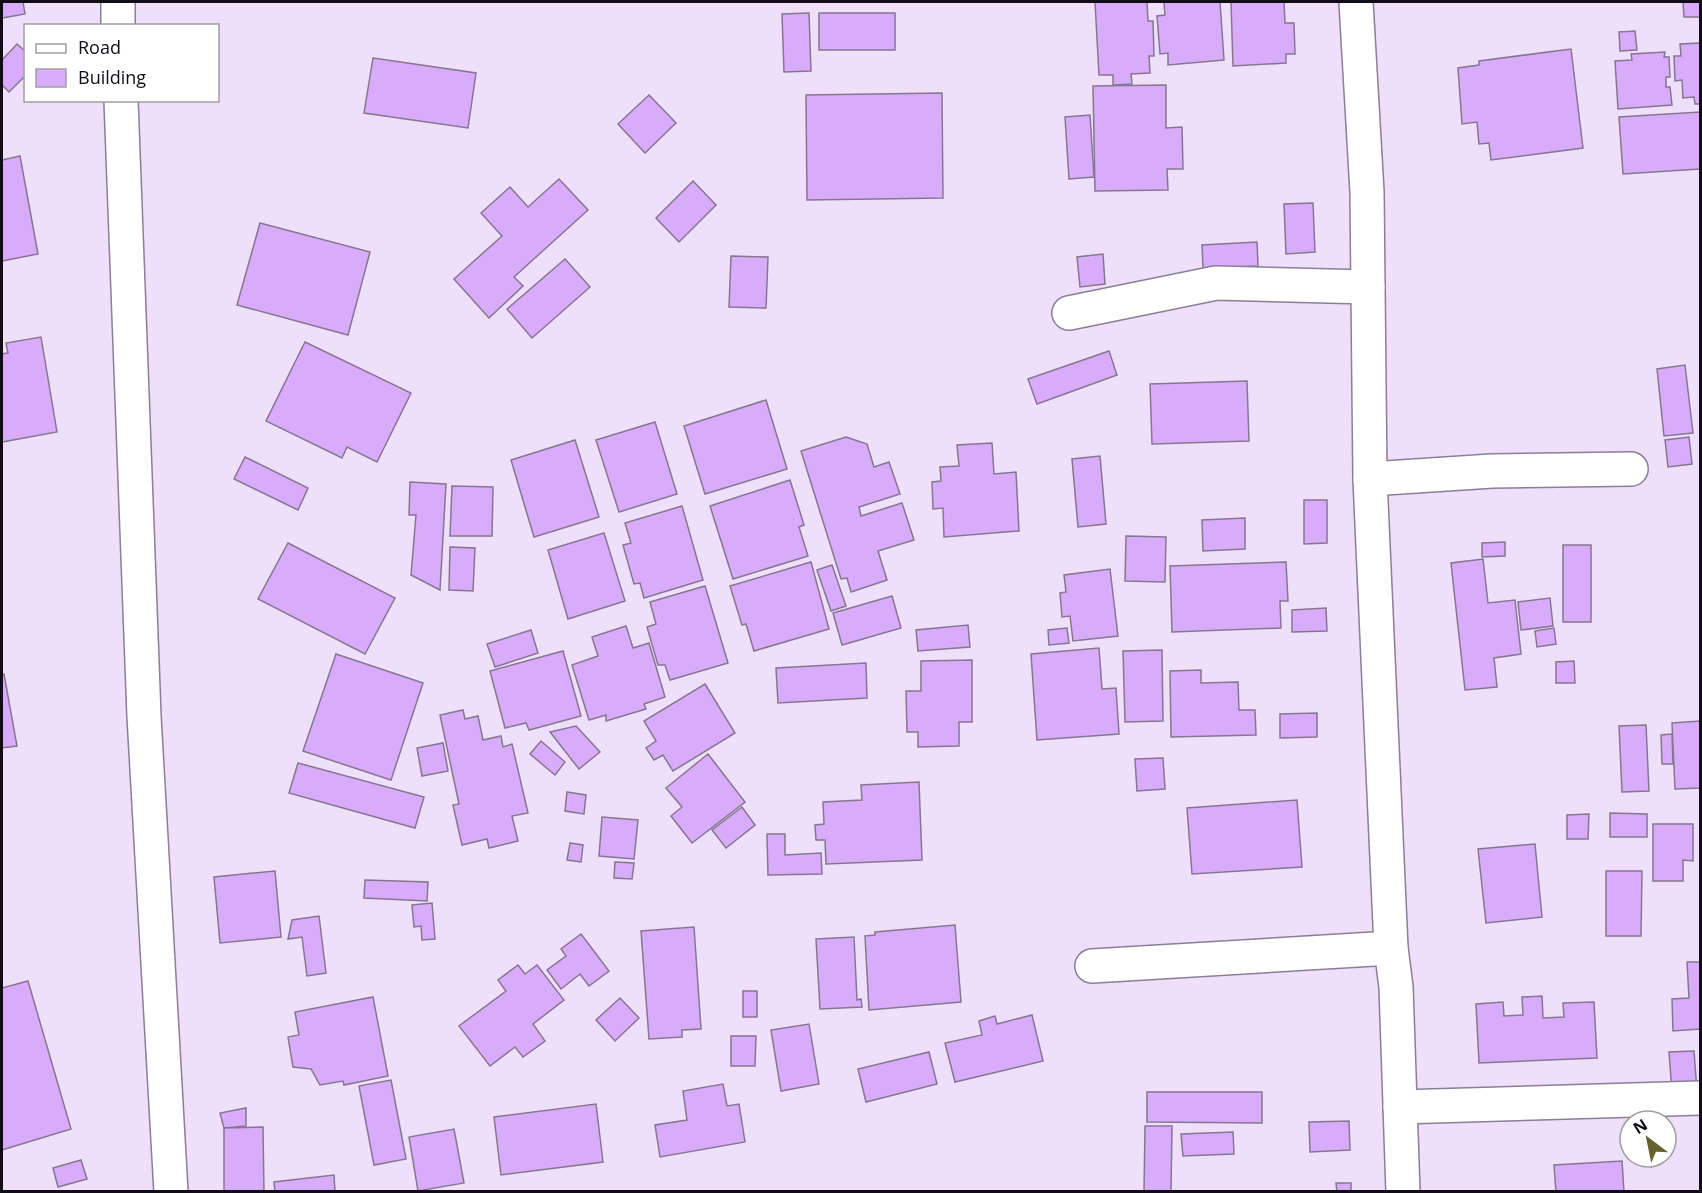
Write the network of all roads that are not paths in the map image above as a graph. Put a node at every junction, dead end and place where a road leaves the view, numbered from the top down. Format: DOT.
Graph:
graph roads {
  1 [pos="118,2"];
  2 [pos="1356,2"];
  3 [pos="118,24"];
  4 [pos="121,102"];
  5 [pos="1368,286"];
  6 [pos="1069,313"];
  7 [pos="1631,469"];
  8 [pos="1370,478"];
  9 [pos="1391,948"];
  10 [pos="1092,966"];
  11 [pos="1701,1098"];
  12 [pos="1401,1107"];
  13 [pos="171,1191"];
  14 [pos="1403,1191"];
  1 -- 3 [label="street"];
  2 -- 5 [label="street"];
  4 -- 13 [label="street"];
  5 -- 6 [label="street"];
  5 -- 8 [label="street"];
  7 -- 8 [label="street"];
  8 -- 9 [label="street"];
  9 -- 10 [label="street"];
  9 -- 12 [label="street"];
  11 -- 12 [label="street"];
  12 -- 14 [label="street"];
}
